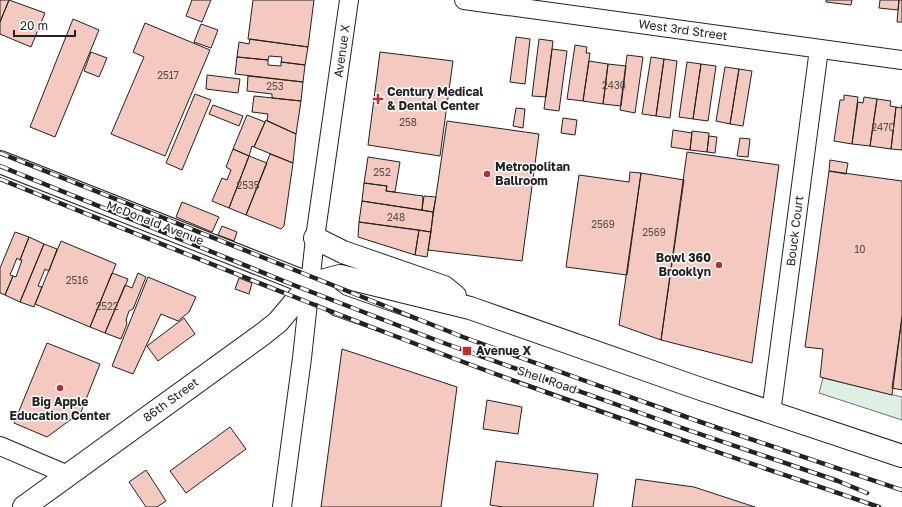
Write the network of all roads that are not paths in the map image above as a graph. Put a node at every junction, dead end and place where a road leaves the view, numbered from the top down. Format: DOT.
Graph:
graph roads {
  1 [pos="349,0"];
  2 [pos="464,0"];
  3 [pos="819,49"];
  4 [pos="902,60"];
  5 [pos="0,162"];
  6 [pos="315,238"];
  7 [pos="310,284"];
  8 [pos="470,308"];
  9 [pos="771,413"];
  10 [pos="0,446"];
  11 [pos="902,456"];
  12 [pos="68,475"];
  13 [pos="902,503"];
  14 [pos="24,507"];
  15 [pos="282,507"];
  1 -- 6 [label="street, Avenue X"];
  2 -- 3 [label="street, West 3rd Street"];
  3 -- 4 [label="street, West 3rd Street"];
  3 -- 9 [label="street, Bouck Court"];
  5 -- 7 [label="main road, McDonald Avenue"];
  6 -- 7 [label="street, Avenue X"];
  6 -- 8 [label="main road"];
  7 -- 8 [label="main road"];
  7 -- 12 [label="main road, 86th Street"];
  7 -- 13 [label="main road, Shell Road"];
  7 -- 15 [label="street, Avenue X"];
  8 -- 9 [label="main road"];
  9 -- 11 [label="main road"];
  10 -- 12 [label="street"];
  12 -- 14 [label="main road, 86th Street"];
}
